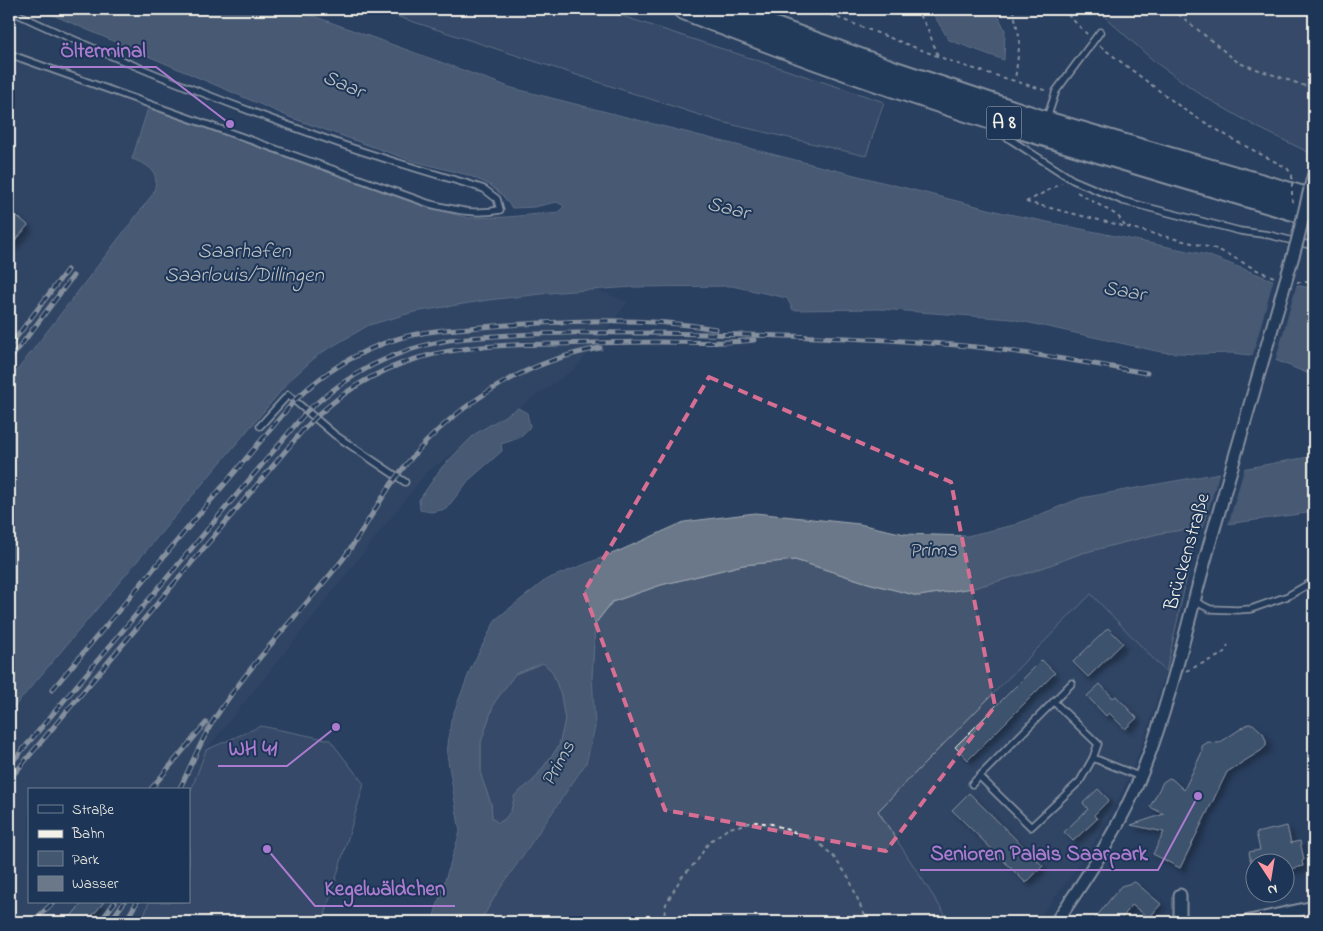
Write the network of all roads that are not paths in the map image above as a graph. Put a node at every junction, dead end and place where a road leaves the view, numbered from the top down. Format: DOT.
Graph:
graph roads {
  1 [pos="684,9"];
  2 [pos="724,9"];
  3 [pos="9,10"];
  4 [pos="1100,32"];
  5 [pos="9,54"];
  6 [pos="966,111"];
  7 [pos="1046,122"];
  8 [pos="1314,174"];
  9 [pos="1312,195"];
  10 [pos="1314,216"];
  11 [pos="1297,242"];
  12 [pos="1314,246"];
  13 [pos="260,426"];
  14 [pos="405,482"];
  15 [pos="1314,581"];
  16 [pos="1194,601"];
  17 [pos="1072,683"];
  18 [pos="1054,702"];
  19 [pos="1094,758"];
  20 [pos="980,777"];
  21 [pos="1141,777"];
  22 [pos="972,784"];
  23 [pos="1180,895"];
  24 [pos="1314,907"];
  25 [pos="1056,922"];
  26 [pos="1180,922"];
  27 [pos="1245,922"];
  1 -- 6 [label="highway, A 8"];
  2 -- 7 [label="highway, A 8"];
  3 -- 5 [label="lane"];
  4 -- 7 [label="lane"];
  6 -- 10 [label="highway, A 8"];
  6 -- 11 [label="lane"];
  7 -- 9 [label="highway, A 8"];
  8 -- 9 [label="street, Brückenstraße"];
  9 -- 11 [label="street, Brückenstraße, bridge"];
  11 -- 12 [label="lane"];
  11 -- 16 [label="street, Brückenstraße, bridge"];
  13 -- 14 [label="lane"];
  15 -- 16 [label="lane"];
  16 -- 21 [label="street, Brückenstraße"];
  17 -- 18 [label="lane"];
  18 -- 19 [label="lane"];
  18 -- 20 [label="lane"];
  19 -- 20 [label="lane"];
  19 -- 21 [label="lane"];
  20 -- 22 [label="lane"];
  21 -- 25 [label="street, Brückenstraße"];
  23 -- 26 [label="street"];
  24 -- 27 [label="street"];
}
